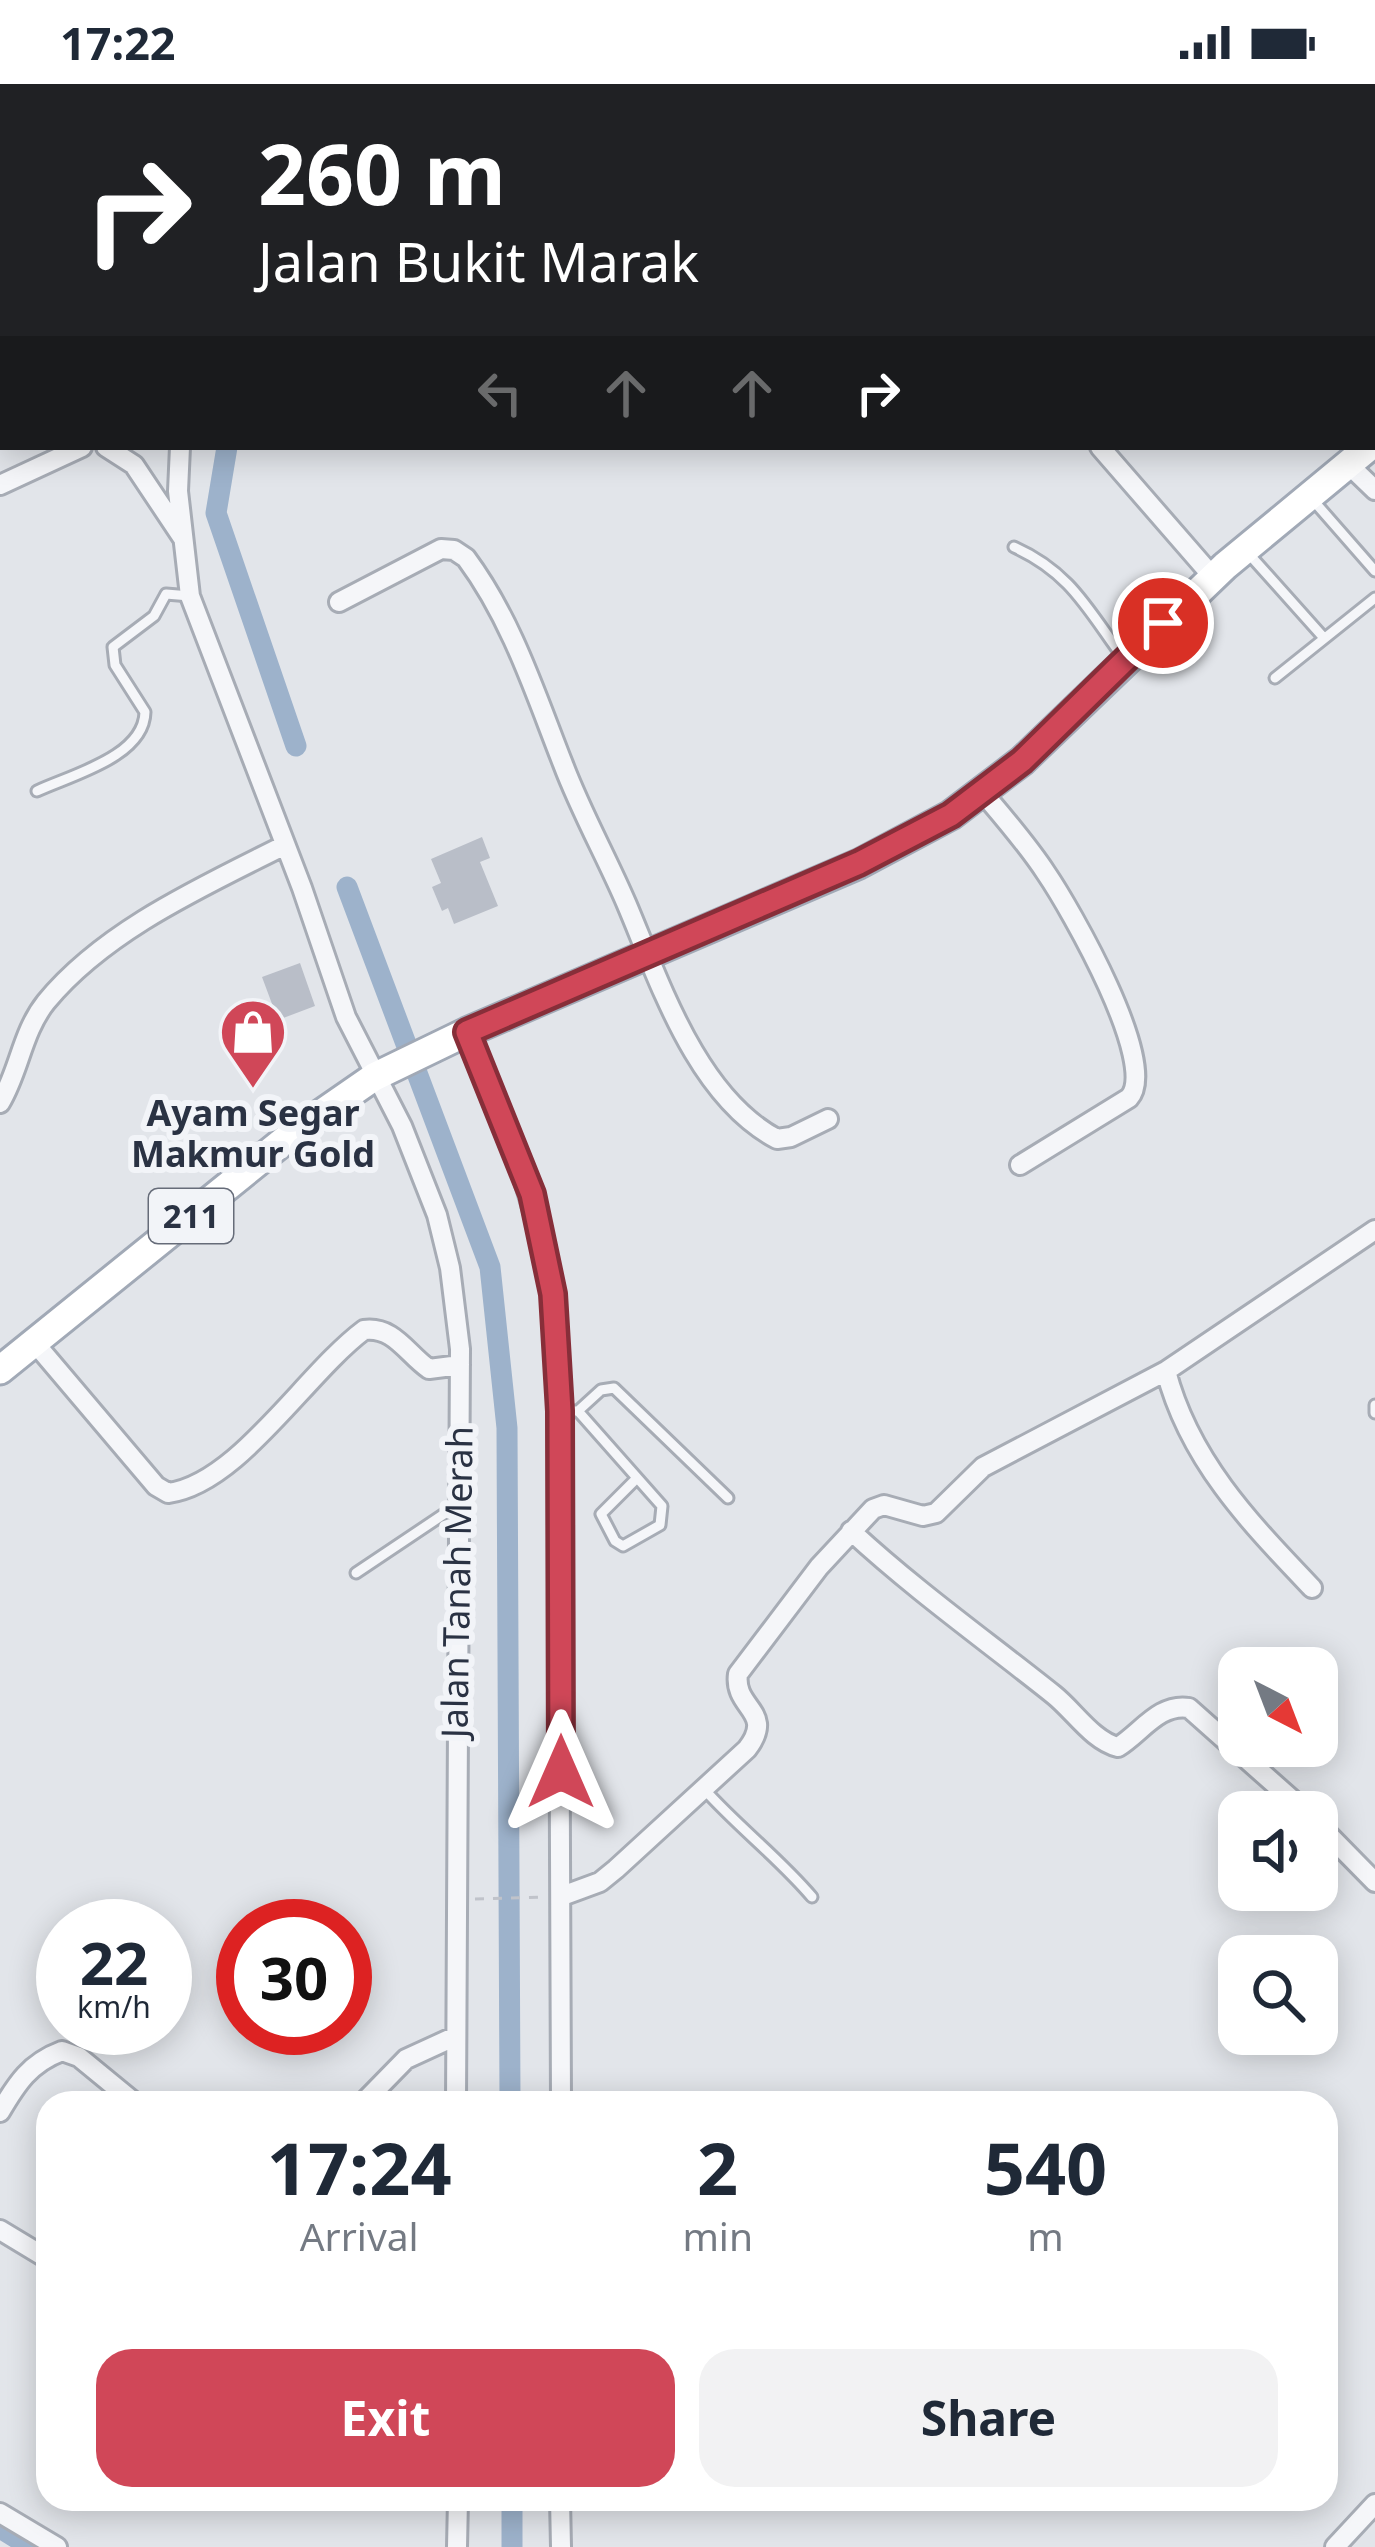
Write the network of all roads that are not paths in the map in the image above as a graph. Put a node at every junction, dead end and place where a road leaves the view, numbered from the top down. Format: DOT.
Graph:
graph roads {
  1 [pos="76,450"];
  2 [pos="111,450"];
  3 [pos="180,450"];
  4 [pos="1103,450"];
  5 [pos="1363,450"];
  6 [pos="1369,450"];
  7 [pos="0,485"];
  8 [pos="1375,490"];
  9 [pos="1309,495"];
  10 [pos="182,537"];
  11 [pos="1014,547"];
  12 [pos="1244,549"];
  13 [pos="1375,571"];
  14 [pos="1213,577"];
  15 [pos="190,596"];
  16 [pos="1375,598"];
  17 [pos="339,602"];
  18 [pos="1324,638"];
  19 [pos="1125,661"];
  20 [pos="1275,678"];
  21 [pos="37,791"];
  22 [pos="982,793"];
  23 [pos="285,845"];
  24 [pos="646,955"];
  25 [pos="460,1035"];
  26 [pos="381,1073"];
  27 [pos="0,1103"];
  28 [pos="827,1119"];
  29 [pos="1020,1166"];
  30 [pos="1375,1230"];
  31 [pos="34,1342"];
  32 [pos="460,1365"];
  33 [pos="0,1370"];
  34 [pos="1166,1371"];
  35 [pos="569,1411"];
  36 [pos="637,1478"];
  37 [pos="728,1498"];
  38 [pos="457,1505"];
  39 [pos="851,1531"];
  40 [pos="356,1573"];
  41 [pos="1312,1588"];
  42 [pos="704,1789"];
  43 [pos="1282,1791"];
  44 [pos="1338,1844"];
  45 [pos="1375,1882"];
  46 [pos="552,1896"];
  47 [pos="812,1898"];
  48 [pos="456,2036"];
  49 [pos="120,2091"];
  50 [pos="375,2091"];
  51 [pos="456,2091"];
  52 [pos="560,2091"];
  53 [pos="0,2112"];
  54 [pos="0,2230"];
  55 [pos="36,2252"];
  56 [pos="1375,2504"];
  57 [pos="458,2511"];
  58 [pos="560,2511"];
  59 [pos="0,2513"];
  60 [pos="16,2536"];
  61 [pos="57,2547"];
  62 [pos="457,2547"];
  63 [pos="561,2547"];
  64 [pos="1335,2547"];
  1 -- 7 [label="street"];
  2 -- 10 [label="street"];
  3 -- 10 [label="street, Jalan Tanah Merah"];
  4 -- 14 [label="street"];
  5 -- 9 [label="main road, 211"];
  6 -- 8 [label="street"];
  9 -- 12 [label="main road, 211"];
  9 -- 13 [label="lane"];
  10 -- 15 [label="street, Jalan Tanah Merah"];
  11 -- 19 [label="lane"];
  12 -- 14 [label="main road, 211"];
  12 -- 18 [label="lane"];
  14 -- 19 [label="main road, 211"];
  15 -- 21 [label="lane"];
  15 -- 23 [label="street, Jalan Tanah Merah"];
  16 -- 18 [label="lane"];
  17 -- 24 [label="street"];
  18 -- 20 [label="lane"];
  19 -- 22 [label="main road, 211"];
  22 -- 24 [label="main road, 211"];
  22 -- 29 [label="street"];
  23 -- 26 [label="street, Jalan Tanah Merah"];
  23 -- 27 [label="street"];
  24 -- 25 [label="main road, 211"];
  24 -- 28 [label="street"];
  25 -- 26 [label="main road, 211"];
  25 -- 35 [label="street"];
  26 -- 31 [label="main road, 211"];
  26 -- 32 [label="street, Jalan Tanah Merah"];
  30 -- 34 [label="street"];
  31 -- 32 [label="street"];
  31 -- 33 [label="main road, 211"];
  32 -- 38 [label="street, Jalan Tanah Merah"];
  34 -- 39 [label="street"];
  34 -- 41 [label="street"];
  35 -- 36 [label="lane"];
  35 -- 37 [label="lane"];
  35 -- 46 [label="street"];
  36 -- 36 [label="lane"];
  38 -- 40 [label="lane"];
  38 -- 48 [label="street, Jalan Tanah Merah"];
  39 -- 42 [label="street"];
  39 -- 43 [label="street"];
  42 -- 46 [label="street"];
  42 -- 47 [label="lane"];
  44 -- 45 [label="street"];
  46 -- 52 [label="street"];
  48 -- 50 [label="street"];
  48 -- 51 [label="street, Jalan Tanah Merah"];
  49 -- 53 [label="street"];
  54 -- 55 [label="street"];
  56 -- 64 [label="street"];
  57 -- 62 [label="street"];
  58 -- 63 [label="street"];
  59 -- 60 [label="street"];
  60 -- 61 [label="street"];
}
